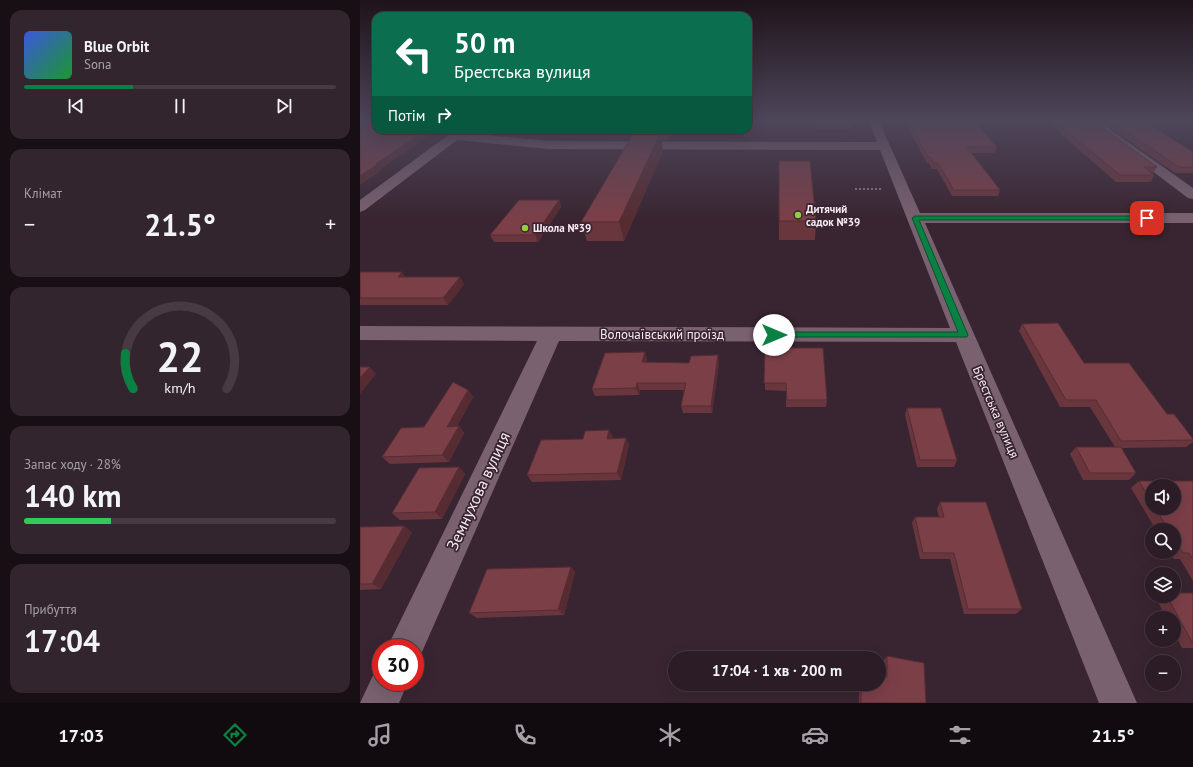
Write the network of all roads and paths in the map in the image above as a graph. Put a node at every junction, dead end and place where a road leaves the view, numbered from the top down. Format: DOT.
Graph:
graph roads {
  1 [pos="430,154"];
  2 [pos="888,154"];
  3 [pos="1136,154"];
  4 [pos="855,189"];
  5 [pos="903,189"];
  6 [pos="1193,195"];
  7 [pos="361,205"];
  8 [pos="915,218"];
  9 [pos="1193,218"];
  10 [pos="360,333"];
  11 [pos="551,334"];
  12 [pos="964,335"];
  13 [pos="409,639"];
  14 [pos="385,691"];
  15 [pos="379,703"];
  16 [pos="1118,703"];
  1 -- 7 [label="street"];
  2 -- 5 [label="street, Брестська вулиця"];
  3 -- 6 [label="street"];
  4 -- 5 [label="path"];
  5 -- 8 [label="street, Брестська вулиця"];
  8 -- 9 [label="street"];
  8 -- 12 [label="street, Брестська вулиця"];
  10 -- 11 [label="street, Волочаївський проїзд"];
  11 -- 12 [label="street, Волочаївський проїзд"];
  11 -- 13 [label="street, Земнухова вулиця"];
  12 -- 16 [label="street, Брестська вулиця"];
  14 -- 15 [label="street"];
}
